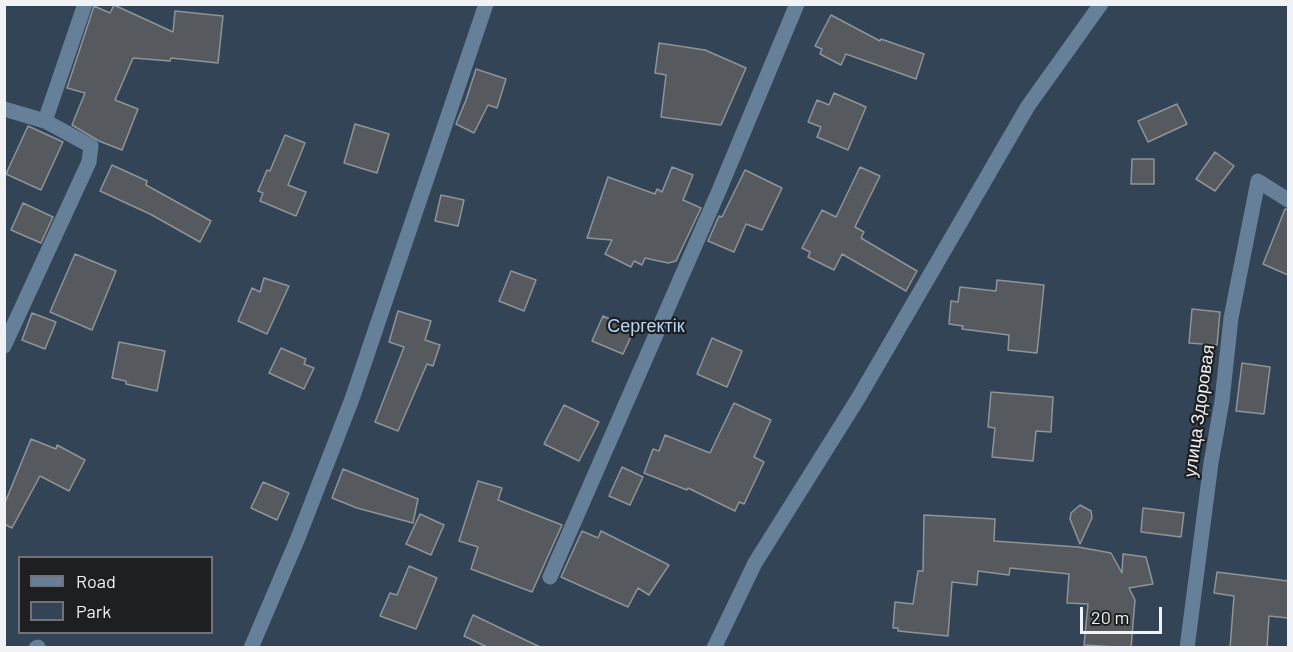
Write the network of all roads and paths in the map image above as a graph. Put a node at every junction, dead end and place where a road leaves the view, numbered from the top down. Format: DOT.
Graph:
graph roads {
  1 [pos="85,4"];
  2 [pos="486,4"];
  3 [pos="797,4"];
  4 [pos="1101,4"];
  5 [pos="4,109"];
  6 [pos="45,121"];
  7 [pos="1288,200"];
  8 [pos="4,346"];
  9 [pos="550,577"];
  10 [pos="251,648"];
  11 [pos="714,648"];
  12 [pos="1186,648"];
  1 -- 6 [label="street"];
  2 -- 10 [label="street"];
  3 -- 9 [label="street"];
  4 -- 11 [label="street"];
  5 -- 6 [label="street"];
  6 -- 8 [label="street"];
  7 -- 12 [label="street, улица Здоровая"];
}
